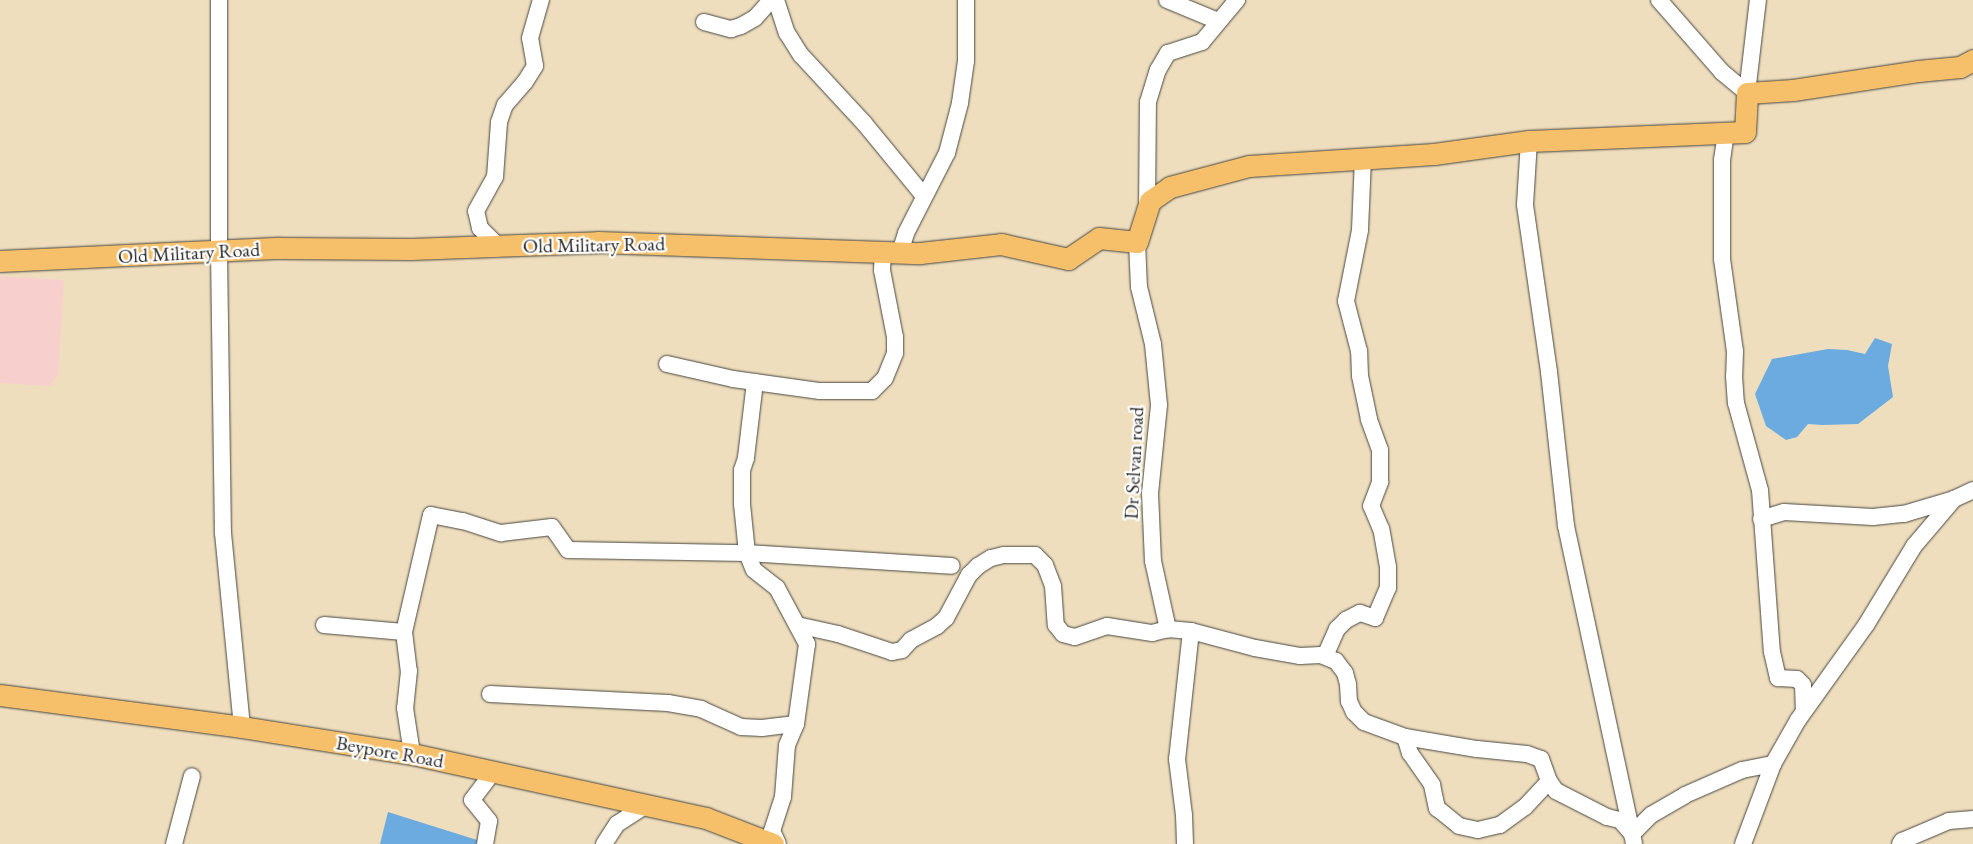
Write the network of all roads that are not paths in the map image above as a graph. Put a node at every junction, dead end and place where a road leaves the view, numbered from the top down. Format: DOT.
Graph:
graph roads {
  1 [pos="219,0"];
  2 [pos="541,0"];
  3 [pos="771,0"];
  4 [pos="776,0"];
  5 [pos="966,0"];
  6 [pos="1167,0"];
  7 [pos="1237,0"];
  8 [pos="1660,0"];
  9 [pos="1758,0"];
  10 [pos="1218,21"];
  11 [pos="704,22"];
  12 [pos="1973,60"];
  13 [pos="1747,93"];
  14 [pos="1726,132"];
  15 [pos="1529,141"];
  16 [pos="1364,159"];
  17 [pos="924,196"];
  18 [pos="1149,206"];
  19 [pos="1137,242"];
  20 [pos="498,247"];
  21 [pos="219,252"];
  22 [pos="891,252"];
  23 [pos="0,261"];
  24 [pos="667,364"];
  25 [pos="755,382"];
  26 [pos="1973,490"];
  27 [pos="1954,499"];
  28 [pos="1761,518"];
  29 [pos="747,553"];
  30 [pos="952,566"];
  31 [pos="324,625"];
  32 [pos="797,625"];
  33 [pos="1168,629"];
  34 [pos="1191,631"];
  35 [pos="404,632"];
  36 [pos="1326,656"];
  37 [pos="490,694"];
  38 [pos="0,695"];
  39 [pos="1804,712"];
  40 [pos="796,724"];
  41 [pos="242,726"];
  42 [pos="1406,737"];
  43 [pos="412,754"];
  44 [pos="1773,764"];
  45 [pos="493,772"];
  46 [pos="192,776"];
  47 [pos="1549,781"];
  48 [pos="646,805"];
  49 [pos="1973,819"];
  50 [pos="1633,839"];
  51 [pos="174,844"];
  52 [pos="485,844"];
  53 [pos="604,844"];
  54 [pos="773,844"];
  55 [pos="778,844"];
  56 [pos="1185,844"];
  57 [pos="1743,844"];
  58 [pos="1900,844"];
  1 -- 21 [label="street"];
  2 -- 20 [label="street"];
  3 -- 11 [label="street"];
  4 -- 17 [label="street"];
  5 -- 17 [label="street"];
  6 -- 10 [label="street"];
  7 -- 10 [label="street"];
  8 -- 13 [label="street"];
  9 -- 13 [label="street"];
  10 -- 18 [label="street"];
  12 -- 13 [label="main road"];
  13 -- 14 [label="main road"];
  14 -- 15 [label="main road"];
  14 -- 28 [label="street"];
  15 -- 16 [label="main road"];
  15 -- 50 [label="street"];
  16 -- 18 [label="main road"];
  16 -- 36 [label="street"];
  17 -- 22 [label="street"];
  18 -- 19 [label="main road"];
  19 -- 22 [label="main road, Old Military Road"];
  19 -- 33 [label="street, Dr Selvan road"];
  20 -- 21 [label="main road, Old Military Road"];
  20 -- 22 [label="main road, Old Military Road"];
  21 -- 23 [label="main road, Old Military Road"];
  21 -- 41 [label="street"];
  22 -- 25 [label="street"];
  24 -- 25 [label="street"];
  25 -- 29 [label="street"];
  26 -- 27 [label="street"];
  27 -- 28 [label="street"];
  27 -- 39 [label="street"];
  28 -- 39 [label="street"];
  29 -- 30 [label="street"];
  29 -- 32 [label="street"];
  29 -- 35 [label="street"];
  31 -- 35 [label="street"];
  32 -- 33 [label="street"];
  32 -- 40 [label="street"];
  33 -- 34 [label="street"];
  34 -- 36 [label="street"];
  34 -- 56 [label="street"];
  35 -- 43 [label="street"];
  36 -- 42 [label="street"];
  37 -- 40 [label="street"];
  38 -- 41 [label="main road, Beypore Road"];
  39 -- 44 [label="street"];
  40 -- 55 [label="street"];
  41 -- 43 [label="main road, Beypore Road"];
  42 -- 47 [label="street"];
  42 -- 47 [label="street"];
  43 -- 45 [label="main road, Beypore Road"];
  44 -- 50 [label="street"];
  44 -- 57 [label="street"];
  45 -- 48 [label="main road, Beypore Road"];
  45 -- 52 [label="street"];
  46 -- 51 [label="street"];
  47 -- 50 [label="street"];
  48 -- 53 [label="street"];
  48 -- 54 [label="main road, Beypore Road"];
  49 -- 58 [label="street"];
}
